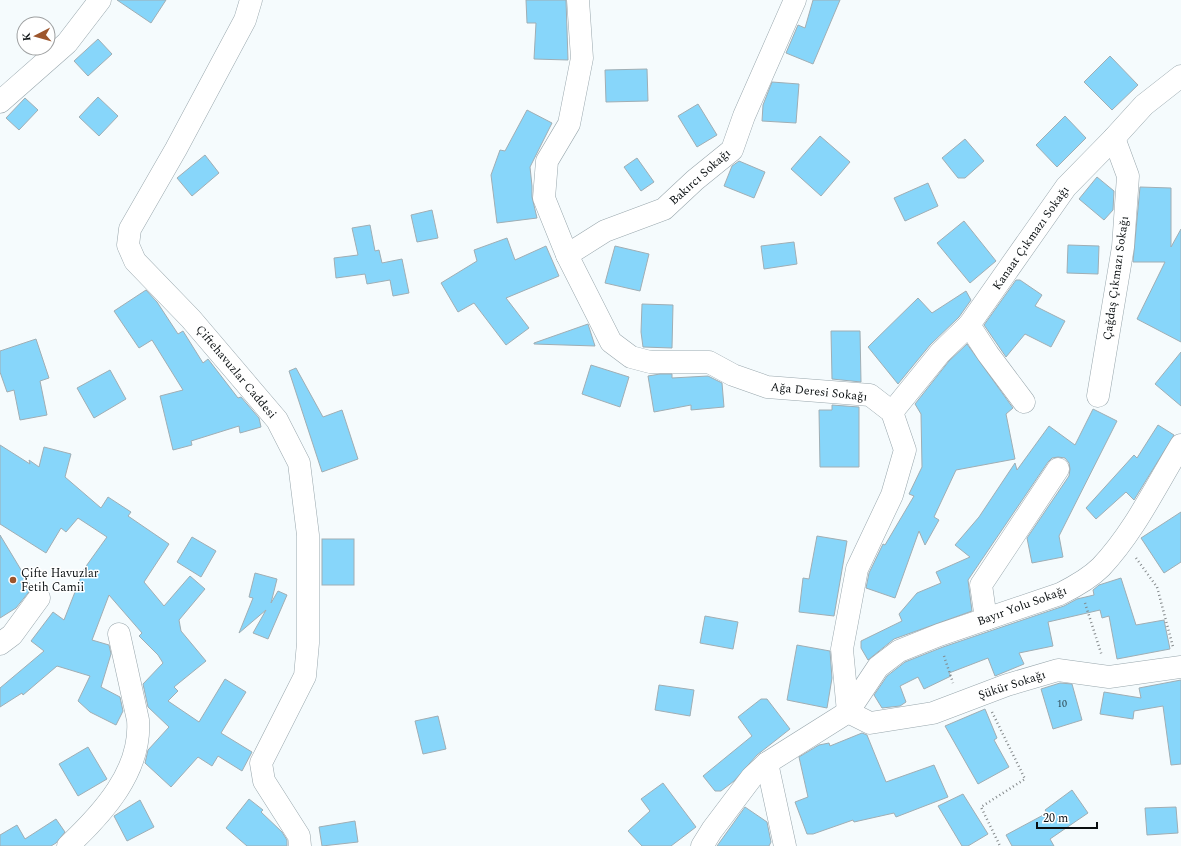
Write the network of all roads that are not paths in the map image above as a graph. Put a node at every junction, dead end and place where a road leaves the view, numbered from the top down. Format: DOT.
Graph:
graph roads {
  1 [pos="100,0"];
  2 [pos="251,0"];
  3 [pos="578,0"];
  4 [pos="795,0"];
  5 [pos="1181,76"];
  6 [pos="0,102"];
  7 [pos="1114,138"];
  8 [pos="567,255"];
  9 [pos="969,325"];
  10 [pos="1098,396"];
  11 [pos="1024,402"];
  12 [pos="892,412"];
  13 [pos="1181,446"];
  14 [pos="1058,469"];
  15 [pos="39,598"];
  16 [pos="986,619"];
  17 [pos="119,634"];
  18 [pos="0,644"];
  19 [pos="1180,667"];
  20 [pos="848,712"];
  21 [pos="767,763"];
  22 [pos="68,846"];
  23 [pos="300,846"];
  24 [pos="702,846"];
  25 [pos="785,846"];
  1 -- 6 [label="street"];
  2 -- 23 [label="street, Çiftehavuzlar Caddesi"];
  3 -- 8 [label="street, Ağa Deresi Sokağı"];
  4 -- 8 [label="street, Bakırcı Sokağı"];
  5 -- 7 [label="street, Kanaat Çıkmazı Sokağı"];
  7 -- 9 [label="street, Kanaat Çıkmazı Sokağı"];
  7 -- 10 [label="street, Çağdaş Çıkmazı Sokağı"];
  8 -- 12 [label="street, Ağa Deresi Sokağı"];
  9 -- 11 [label="street"];
  9 -- 12 [label="street, Kanaat Çıkmazı Sokağı"];
  12 -- 20 [label="street"];
  13 -- 16 [label="street, Bayır Yolu Sokağı"];
  14 -- 16 [label="street"];
  15 -- 18 [label="street"];
  16 -- 20 [label="street, Bayır Yolu Sokağı"];
  17 -- 22 [label="street"];
  19 -- 20 [label="street, Şükür Sokağı"];
  20 -- 21 [label="street"];
  21 -- 24 [label="street"];
  21 -- 25 [label="street"];
}
